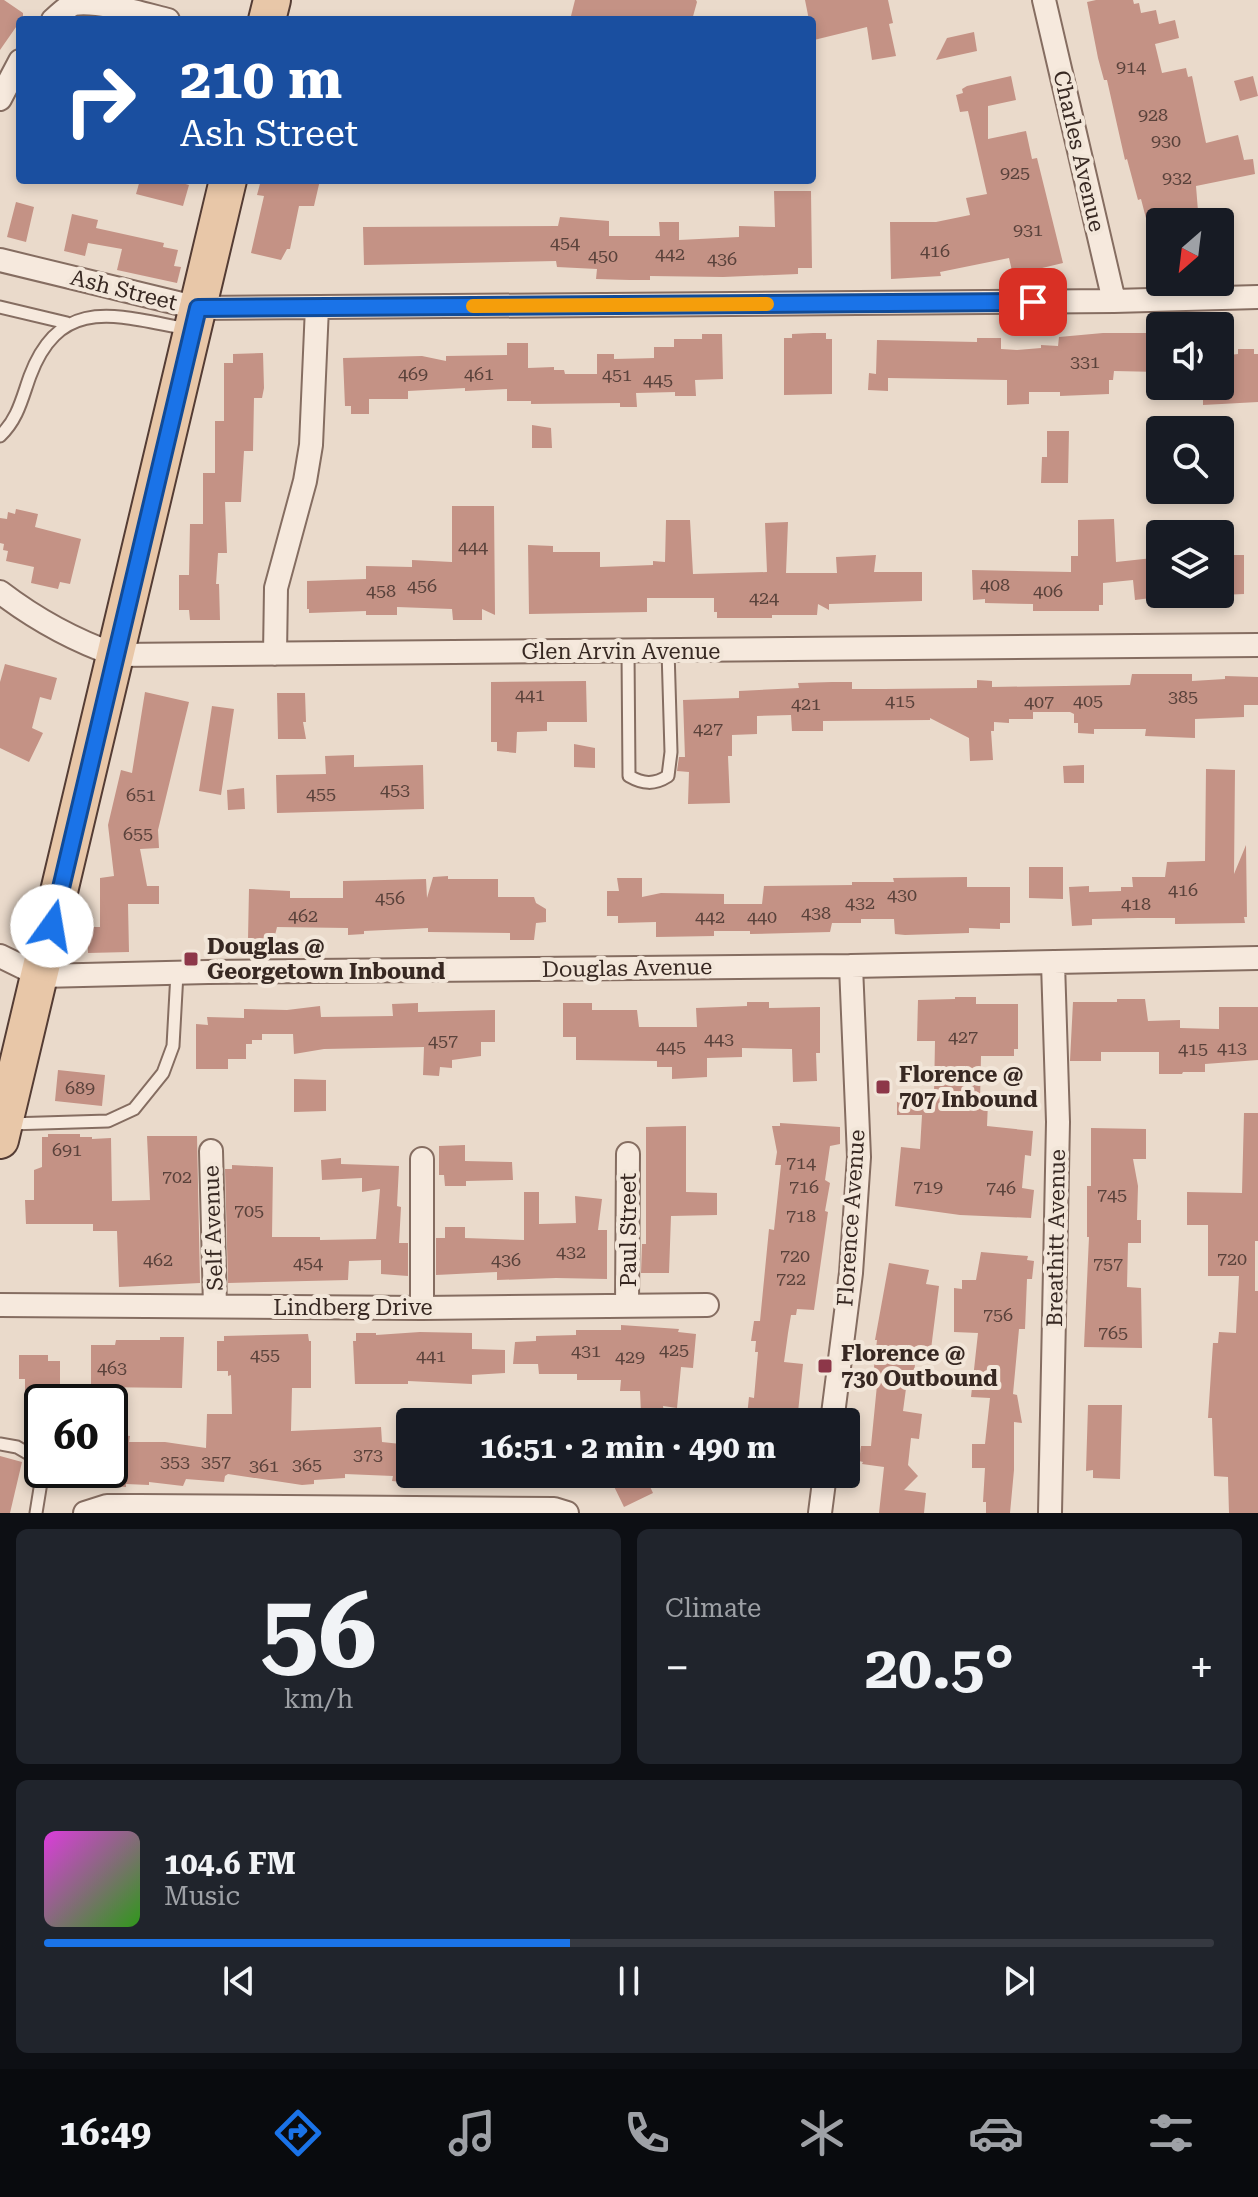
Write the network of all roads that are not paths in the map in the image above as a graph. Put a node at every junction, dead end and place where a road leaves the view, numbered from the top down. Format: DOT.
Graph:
graph roads {
  1 [pos="1044,0"];
  2 [pos="72,2"];
  3 [pos="57,16"];
  4 [pos="153,16"];
  5 [pos="16,69"];
  6 [pos="0,99"];
  7 [pos="227,184"];
  8 [pos="0,260"];
  9 [pos="1258,297"];
  10 [pos="1114,301"];
  11 [pos="0,307"];
  12 [pos="317,307"];
  13 [pos="195,319"];
  14 [pos="67,323"];
  15 [pos="0,436"];
  16 [pos="3,600"];
  17 [pos="1258,645"];
  18 [pos="668,650"];
  19 [pos="628,651"];
  20 [pos="275,654"];
  21 [pos="116,655"];
  22 [pos="0,956"];
  23 [pos="1258,958"];
  24 [pos="1053,963"];
  25 [pos="851,966"];
  26 [pos="177,973"];
  27 [pos="41,976"];
  28 [pos="2,1132"];
  29 [pos="211,1151"];
  30 [pos="628,1154"];
  31 [pos="422,1159"];
  32 [pos="0,1305"];
  33 [pos="707,1305"];
  34 [pos="215,1306"];
  35 [pos="627,1306"];
  36 [pos="422,1308"];
  37 [pos="834,1408"];
  38 [pos="0,1444"];
  39 [pos="823,1488"];
  40 [pos="36,1513"];
  41 [pos="85,1513"];
  42 [pos="567,1513"];
  43 [pos="820,1513"];
  44 [pos="1050,1513"];
  1 -- 10 [label="street, Charles Avenue"];
  2 -- 3 [label="street"];
  2 -- 4 [label="street"];
  5 -- 6 [label="street"];
  7 -- 13 [label="main road"];
  8 -- 13 [label="street, Ash Street"];
  9 -- 10 [label="street, Ash Street"];
  10 -- 12 [label="street, Ash Street"];
  11 -- 14 [label="lane"];
  12 -- 13 [label="street, Ash Street"];
  12 -- 20 [label="street"];
  13 -- 14 [label="lane"];
  13 -- 21 [label="main road"];
  14 -- 15 [label="lane"];
  16 -- 21 [label="street, Glen Arvin Avenue"];
  17 -- 18 [label="street, Glen Arvin Avenue"];
  18 -- 19 [label="street, Glen Arvin Avenue"];
  18 -- 19 [label="lane"];
  19 -- 20 [label="street, Glen Arvin Avenue"];
  20 -- 21 [label="street, Glen Arvin Avenue"];
  21 -- 27 [label="main road"];
  22 -- 27 [label="street, Douglas Avenue"];
  23 -- 24 [label="street, Douglas Avenue"];
  24 -- 25 [label="street, Douglas Avenue"];
  24 -- 44 [label="street, Breathitt Avenue"];
  25 -- 26 [label="street, Douglas Avenue"];
  25 -- 37 [label="street, Florence Avenue"];
  26 -- 27 [label="street, Douglas Avenue"];
  26 -- 28 [label="lane"];
  27 -- 28 [label="main road"];
  29 -- 34 [label="street, Self Avenue"];
  30 -- 35 [label="street, Paul Street"];
  31 -- 36 [label="street"];
  32 -- 34 [label="street, Lindberg Drive"];
  33 -- 35 [label="street, Lindberg Drive"];
  34 -- 36 [label="street, Lindberg Drive"];
  35 -- 36 [label="street, Lindberg Drive"];
  38 -- 40 [label="lane"];
  39 -- 43 [label="street"];
  41 -- 42 [label="street"];
}
